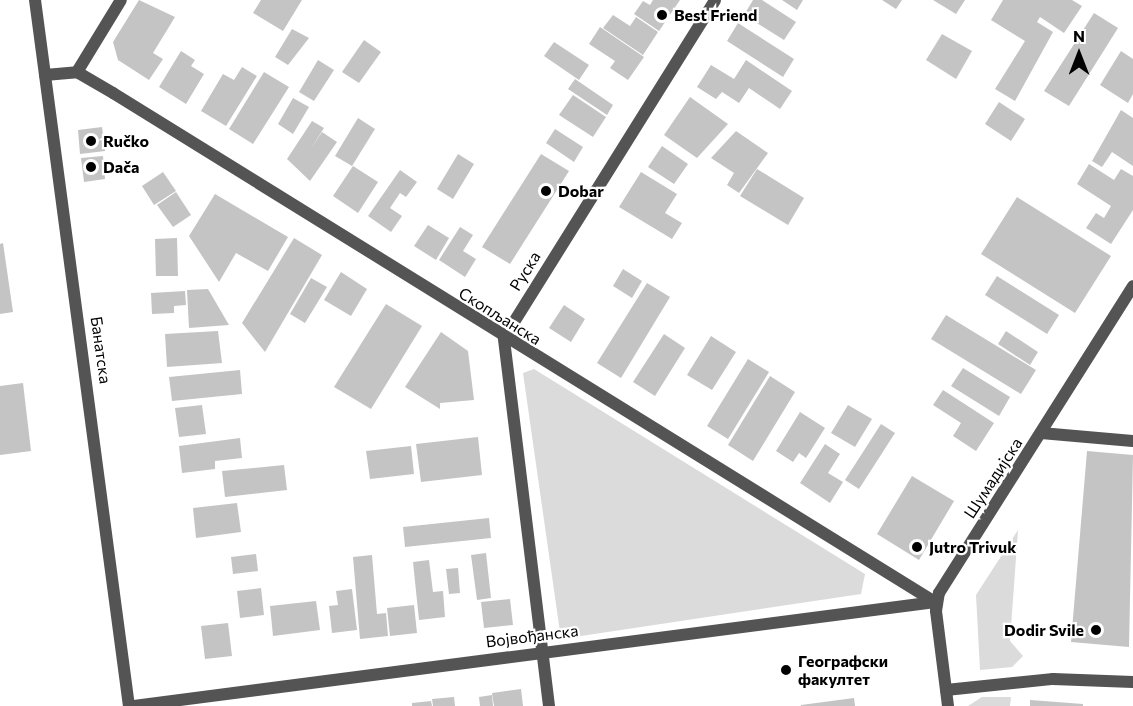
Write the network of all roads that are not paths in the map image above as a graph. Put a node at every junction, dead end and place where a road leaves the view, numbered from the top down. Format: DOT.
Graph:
graph roads {
  1 [pos="35,0"];
  2 [pos="121,0"];
  3 [pos="715,0"];
  4 [pos="77,72"];
  5 [pos="45,75"];
  6 [pos="1133,286"];
  7 [pos="504,338"];
  8 [pos="1041,433"];
  9 [pos="1133,441"];
  10 [pos="935,602"];
  11 [pos="542,652"];
  12 [pos="1133,682"];
  13 [pos="946,690"];
  14 [pos="129,706"];
  15 [pos="134,706"];
  16 [pos="549,706"];
  17 [pos="948,706"];
  1 -- 5 [label="street, Банатска"];
  2 -- 4 [label="street"];
  3 -- 7 [label="street, Руска"];
  4 -- 5 [label="street"];
  4 -- 7 [label="street, Скопљанска"];
  5 -- 14 [label="street, Банатска"];
  6 -- 8 [label="street, Шумадијска"];
  7 -- 10 [label="street, Скопљанска"];
  7 -- 11 [label="street"];
  8 -- 9 [label="street, Шумадијска"];
  8 -- 10 [label="street, Шумадијска"];
  10 -- 11 [label="street, Војвођанска"];
  10 -- 13 [label="street"];
  11 -- 15 [label="street, Војвођанска"];
  11 -- 16 [label="street"];
  12 -- 13 [label="street"];
  13 -- 17 [label="street"];
}
